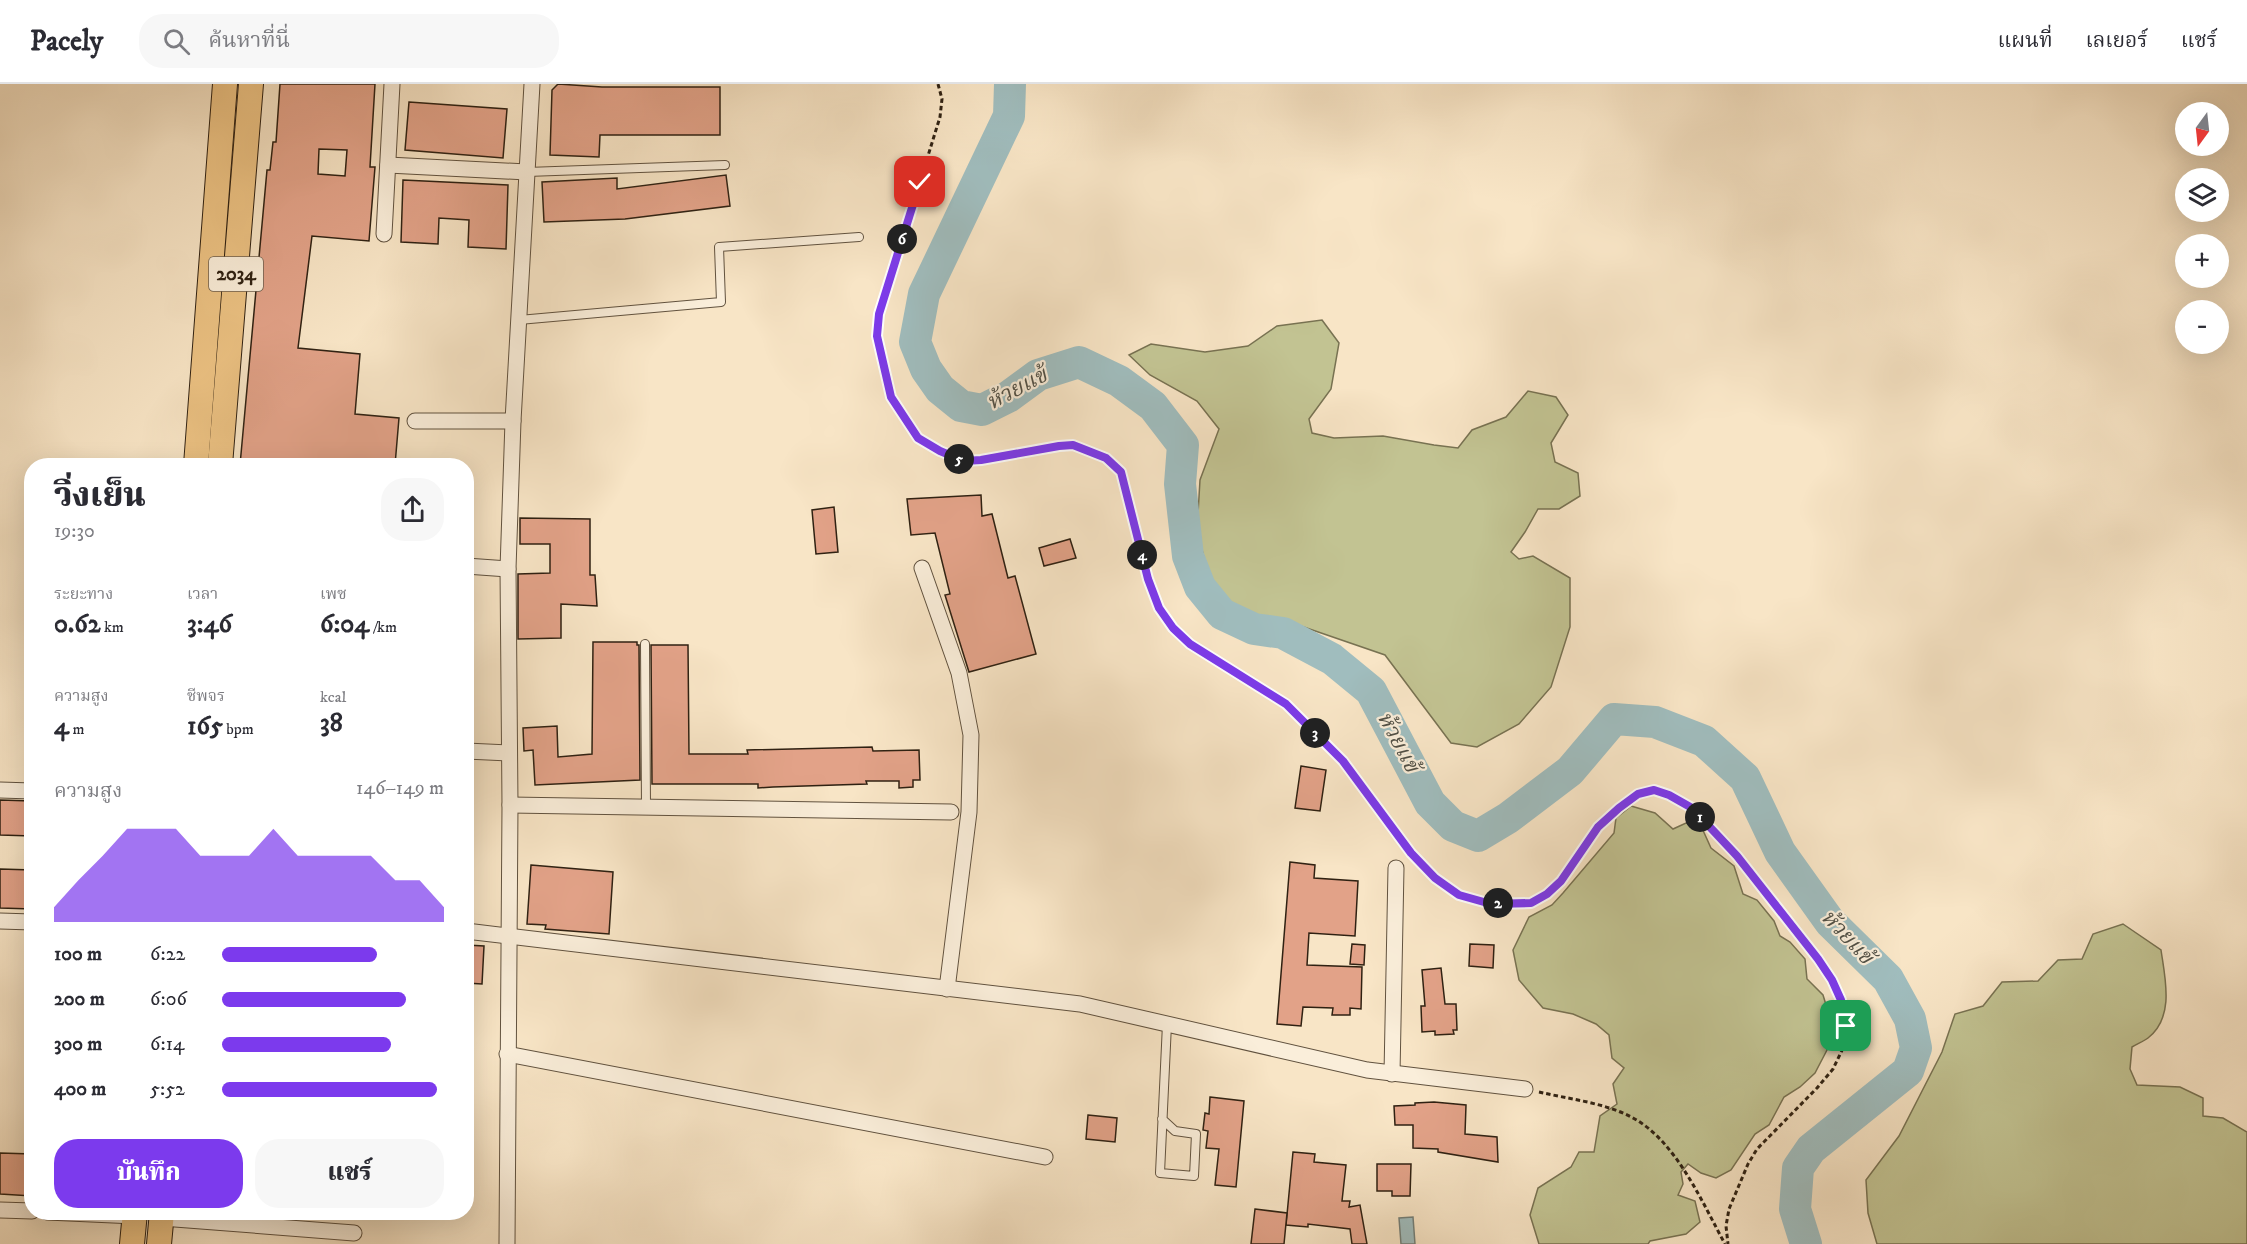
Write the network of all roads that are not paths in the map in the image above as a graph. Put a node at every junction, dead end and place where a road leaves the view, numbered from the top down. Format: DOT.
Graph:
graph roads {
  1 [pos="225,84"];
  2 [pos="251,84"];
  3 [pos="392,84"];
  4 [pos="532,84"];
  5 [pos="388,165"];
  6 [pos="725,165"];
  7 [pos="527,172"];
  8 [pos="384,234"];
  9 [pos="859,237"];
  10 [pos="519,320"];
  11 [pos="415,421"];
  12 [pos="513,421"];
  13 [pos="197,458"];
  14 [pos="221,458"];
  15 [pos="474,567"];
  16 [pos="922,568"];
  17 [pos="508,569"];
  18 [pos="645,644"];
  19 [pos="474,751"];
  20 [pos="509,753"];
  21 [pos="0,790"];
  22 [pos="24,791"];
  23 [pos="510,805"];
  24 [pos="646,807"];
  25 [pos="951,812"];
  26 [pos="1396,868"];
  27 [pos="0,921"];
  28 [pos="24,922"];
  29 [pos="474,933"];
  30 [pos="507,935"];
  31 [pos="947,989"];
  32 [pos="1167,1024"];
  33 [pos="507,1054"];
  34 [pos="1392,1074"];
  35 [pos="1525,1089"];
  36 [pos="1162,1119"];
  37 [pos="1045,1157"];
  38 [pos="0,1210"];
  39 [pos="24,1211"];
  40 [pos="134,1220"];
  41 [pos="161,1220"];
  42 [pos="215,1220"];
  43 [pos="354,1233"];
  44 [pos="132,1244"];
  45 [pos="159,1244"];
  46 [pos="507,1244"];
  1 -- 13 [label="main road, 2034"];
  2 -- 14 [label="main road, 2034"];
  3 -- 5 [label="street"];
  4 -- 7 [label="street"];
  5 -- 7 [label="street"];
  5 -- 8 [label="street"];
  6 -- 7 [label="lane"];
  7 -- 10 [label="street"];
  9 -- 10 [label="lane"];
  10 -- 12 [label="street"];
  11 -- 12 [label="street"];
  12 -- 17 [label="street"];
  15 -- 17 [label="street"];
  16 -- 31 [label="street"];
  17 -- 20 [label="street"];
  18 -- 24 [label="lane"];
  19 -- 20 [label="street"];
  20 -- 23 [label="street"];
  21 -- 22 [label="street"];
  23 -- 24 [label="street"];
  23 -- 30 [label="street"];
  24 -- 25 [label="street"];
  26 -- 34 [label="street"];
  27 -- 28 [label="street"];
  29 -- 30 [label="street"];
  30 -- 31 [label="street"];
  30 -- 33 [label="street"];
  31 -- 32 [label="street"];
  32 -- 34 [label="street"];
  32 -- 36 [label="lane"];
  33 -- 37 [label="street"];
  33 -- 46 [label="street"];
  34 -- 35 [label="street"];
  36 -- 36 [label="lane"];
  38 -- 39 [label="street"];
  40 -- 44 [label="main road"];
  41 -- 45 [label="main road"];
  42 -- 43 [label="street"];
}
